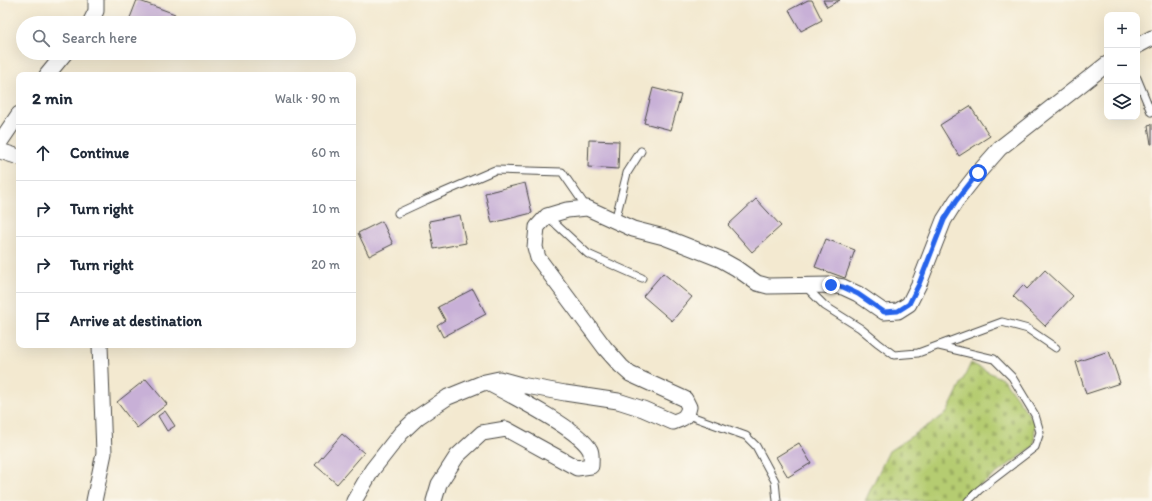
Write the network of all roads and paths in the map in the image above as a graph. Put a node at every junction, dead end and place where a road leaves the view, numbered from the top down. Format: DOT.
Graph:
graph roads {
  1 [pos="96,0"];
  2 [pos="94,16"];
  3 [pos="1152,38"];
  4 [pos="1140,44"];
  5 [pos="59,60"];
  6 [pos="1104,66"];
  7 [pos="49,72"];
  8 [pos="1140,84"];
  9 [pos="1152,112"];
  10 [pos="16,118"];
  11 [pos="0,142"];
  12 [pos="0,151"];
  13 [pos="640,151"];
  14 [pos="16,155"];
  15 [pos="587,208"];
  16 [pos="398,213"];
  17 [pos="547,216"];
  18 [pos="615,221"];
  19 [pos="642,278"];
  20 [pos="805,285"];
  21 [pos="939,346"];
  22 [pos="100,348"];
  23 [pos="1056,348"];
  24 [pos="485,382"];
  25 [pos="688,414"];
  26 [pos="979,490"];
  27 [pos="94,501"];
  28 [pos="354,501"];
  29 [pos="434,501"];
  30 [pos="777,501"];
  31 [pos="968,501"];
  32 [pos="976,501"];
  1 -- 2 [label="street"];
  3 -- 4 [label="street"];
  5 -- 7 [label="street"];
  6 -- 20 [label="street"];
  8 -- 9 [label="lane"];
  10 -- 11 [label="street"];
  12 -- 14 [label="street"];
  13 -- 18 [label="lane"];
  15 -- 16 [label="lane"];
  15 -- 17 [label="street"];
  15 -- 18 [label="street"];
  17 -- 19 [label="lane"];
  17 -- 25 [label="street"];
  18 -- 20 [label="street"];
  20 -- 21 [label="lane"];
  21 -- 23 [label="lane"];
  21 -- 26 [label="lane"];
  22 -- 27 [label="street"];
  24 -- 25 [label="street"];
  24 -- 28 [label="street"];
  24 -- 29 [label="street"];
  25 -- 30 [label="lane"];
  26 -- 31 [label="lane"];
  26 -- 32 [label="lane"];
}
